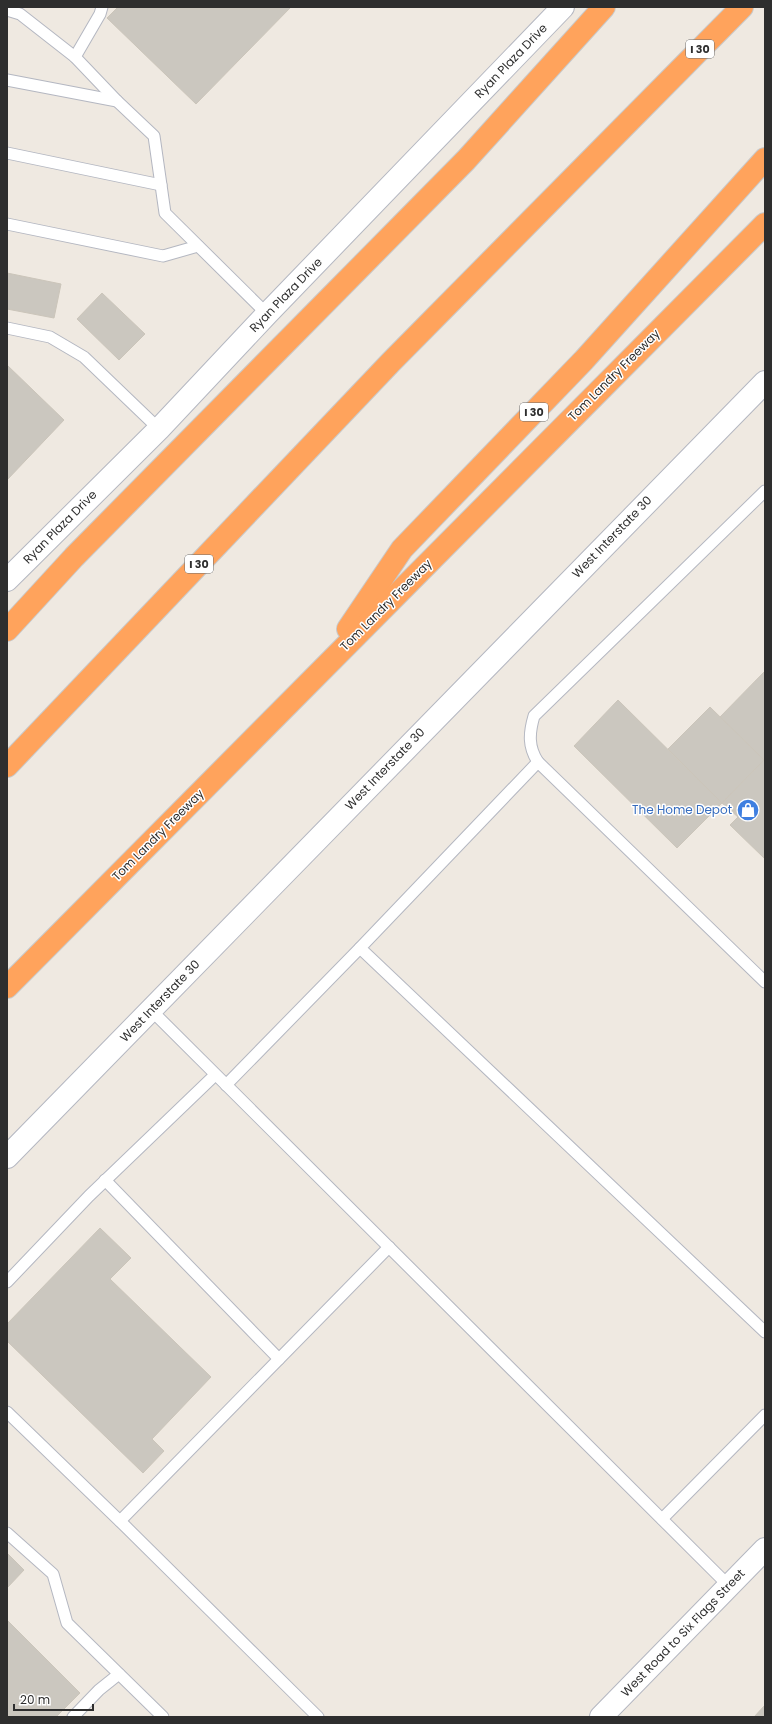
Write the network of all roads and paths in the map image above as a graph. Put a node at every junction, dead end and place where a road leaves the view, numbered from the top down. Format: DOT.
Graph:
graph roads {
  1 [pos="102,7"];
  2 [pos="604,7"];
  3 [pos="727,7"];
  4 [pos="742,7"];
  5 [pos="7,10"];
  6 [pos="555,10"];
  7 [pos="75,57"];
  8 [pos="7,80"];
  9 [pos="658,90"];
  10 [pos="117,101"];
  11 [pos="7,153"];
  12 [pos="765,159"];
  13 [pos="161,185"];
  14 [pos="7,224"];
  15 [pos="765,224"];
  16 [pos="198,246"];
  17 [pos="267,314"];
  18 [pos="7,328"];
  19 [pos="765,382"];
  20 [pos="159,429"];
  21 [pos="765,491"];
  22 [pos="7,580"];
  23 [pos="7,630"];
  24 [pos="317,675"];
  25 [pos="538,762"];
  26 [pos="7,766"];
  27 [pos="360,948"];
  28 [pos="765,982"];
  29 [pos="7,987"];
  30 [pos="150,1010"];
  31 [pos="215,1075"];
  32 [pos="226,1085"];
  33 [pos="7,1157"];
  34 [pos="105,1180"];
  35 [pos="389,1247"];
  36 [pos="7,1282"];
  37 [pos="765,1332"];
  38 [pos="279,1359"];
  39 [pos="7,1412"];
  40 [pos="765,1414"];
  41 [pos="662,1519"];
  42 [pos="120,1521"];
  43 [pos="7,1533"];
  44 [pos="765,1549"];
  45 [pos="729,1586"];
  46 [pos="119,1674"];
  47 [pos="73,1717"];
  48 [pos="163,1717"];
  49 [pos="318,1717"];
  50 [pos="601,1717"];
  1 -- 7 [label="lane"];
  2 -- 23 [label="highway"];
  3 -- 9 [label="highway"];
  4 -- 9 [label="highway, I 30"];
  5 -- 7 [label="lane"];
  6 -- 17 [label="main road, Ryan Plaza Drive"];
  7 -- 10 [label="lane"];
  8 -- 10 [label="lane"];
  9 -- 26 [label="highway, I 30"];
  10 -- 13 [label="lane"];
  11 -- 13 [label="lane"];
  12 -- 24 [label="highway, I 30"];
  13 -- 16 [label="lane"];
  14 -- 16 [label="lane"];
  15 -- 24 [label="highway, Tom Landry Freeway / I 30"];
  16 -- 17 [label="lane"];
  17 -- 20 [label="main road, Ryan Plaza Drive"];
  18 -- 20 [label="lane"];
  19 -- 30 [label="main road, West Interstate 30"];
  20 -- 22 [label="main road, Ryan Plaza Drive"];
  21 -- 25 [label="lane"];
  24 -- 29 [label="highway, Tom Landry Freeway / I 30"];
  25 -- 27 [label="lane"];
  25 -- 28 [label="lane"];
  27 -- 32 [label="lane"];
  27 -- 37 [label="lane"];
  30 -- 31 [label="lane"];
  30 -- 33 [label="main road, West Interstate 30"];
  31 -- 32 [label="lane"];
  31 -- 34 [label="lane"];
  32 -- 35 [label="lane"];
  34 -- 36 [label="lane"];
  34 -- 38 [label="lane"];
  35 -- 38 [label="lane"];
  35 -- 41 [label="lane"];
  38 -- 42 [label="lane"];
  39 -- 42 [label="lane"];
  40 -- 41 [label="lane"];
  41 -- 45 [label="lane"];
  42 -- 49 [label="lane"];
  43 -- 46 [label="lane"];
  44 -- 45 [label="main road, West Road to Six Flags Street"];
  45 -- 50 [label="main road, West Road to Six Flags Street"];
  46 -- 47 [label="lane"];
  46 -- 48 [label="lane"];
}
